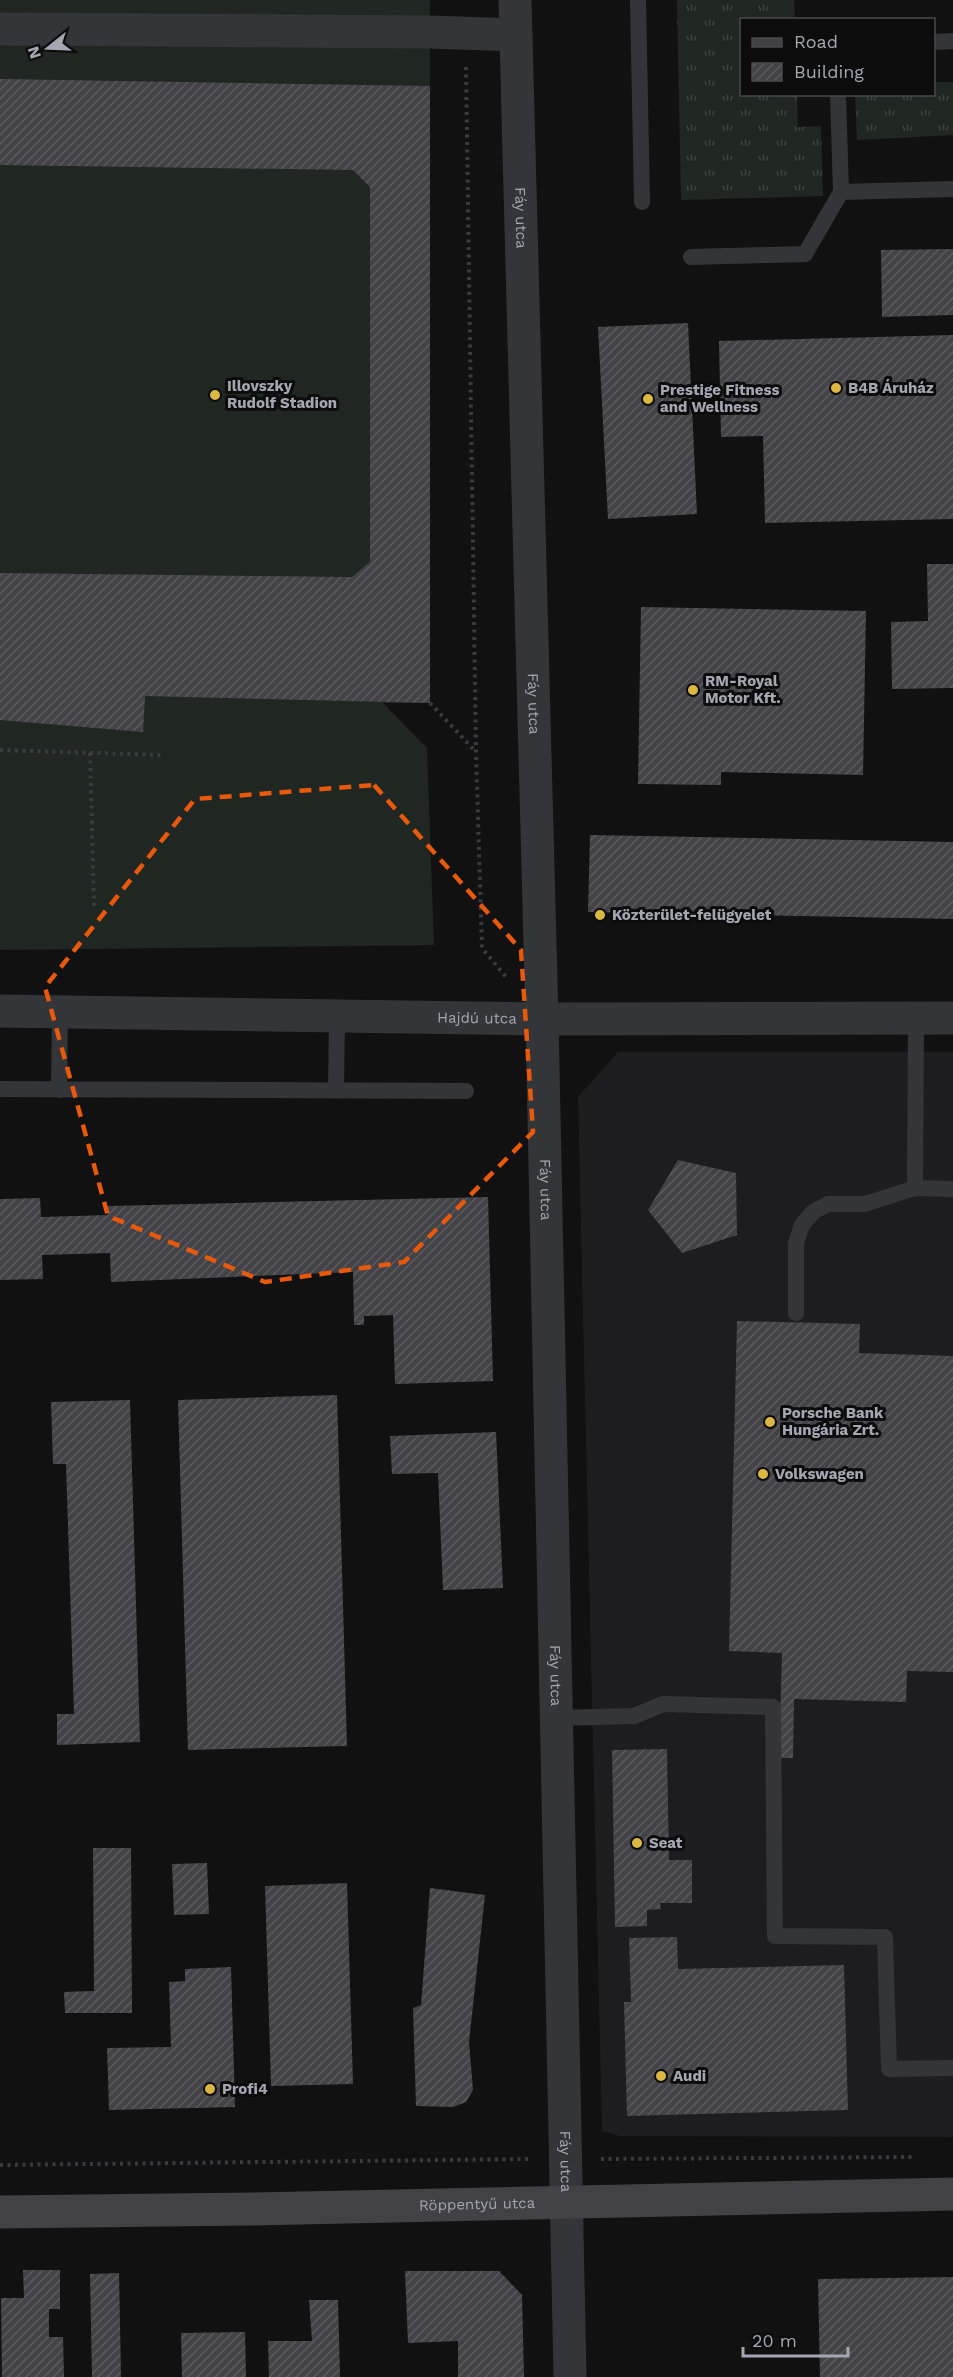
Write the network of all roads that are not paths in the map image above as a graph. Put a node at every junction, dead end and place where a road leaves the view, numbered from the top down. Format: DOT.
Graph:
graph roads {
  1 [pos="515,0"];
  2 [pos="638,0"];
  3 [pos="0,29"];
  4 [pos="516,35"];
  5 [pos="953,41"];
  6 [pos="935,42"];
  7 [pos="838,96"];
  8 [pos="953,189"];
  9 [pos="841,192"];
  10 [pos="642,202"];
  11 [pos="692,257"];
  12 [pos="0,1011"];
  13 [pos="60,1011"];
  14 [pos="337,1016"];
  15 [pos="916,1018"];
  16 [pos="953,1018"];
  17 [pos="542,1019"];
  18 [pos="0,1089"];
  19 [pos="59,1089"];
  20 [pos="336,1090"];
  21 [pos="466,1091"];
  22 [pos="915,1188"];
  23 [pos="953,1190"];
  24 [pos="796,1314"];
  25 [pos="555,1718"];
  26 [pos="953,2068"];
  27 [pos="953,2194"];
  28 [pos="566,2202"];
  29 [pos="0,2212"];
  30 [pos="570,2377"];
  1 -- 4 [label="street, Fáy utca"];
  2 -- 10 [label="lane"];
  3 -- 4 [label="street"];
  4 -- 17 [label="street, Fáy utca"];
  5 -- 6 [label="lane"];
  7 -- 9 [label="lane"];
  8 -- 9 [label="lane"];
  9 -- 11 [label="lane"];
  12 -- 13 [label="street, Hajdú utca"];
  13 -- 14 [label="street, Hajdú utca"];
  13 -- 19 [label="lane"];
  14 -- 17 [label="street, Hajdú utca"];
  14 -- 20 [label="lane"];
  15 -- 16 [label="street, Hajdú utca"];
  15 -- 17 [label="street, Hajdú utca"];
  15 -- 22 [label="lane"];
  17 -- 25 [label="street, Fáy utca"];
  18 -- 19 [label="lane"];
  19 -- 20 [label="lane"];
  20 -- 21 [label="lane"];
  22 -- 23 [label="lane"];
  22 -- 24 [label="lane"];
  25 -- 26 [label="lane"];
  25 -- 28 [label="street, Fáy utca"];
  27 -- 28 [label="street, Röppentyű utca"];
  28 -- 29 [label="street, Röppentyű utca"];
  28 -- 30 [label="street, Fáy utca"];
}
